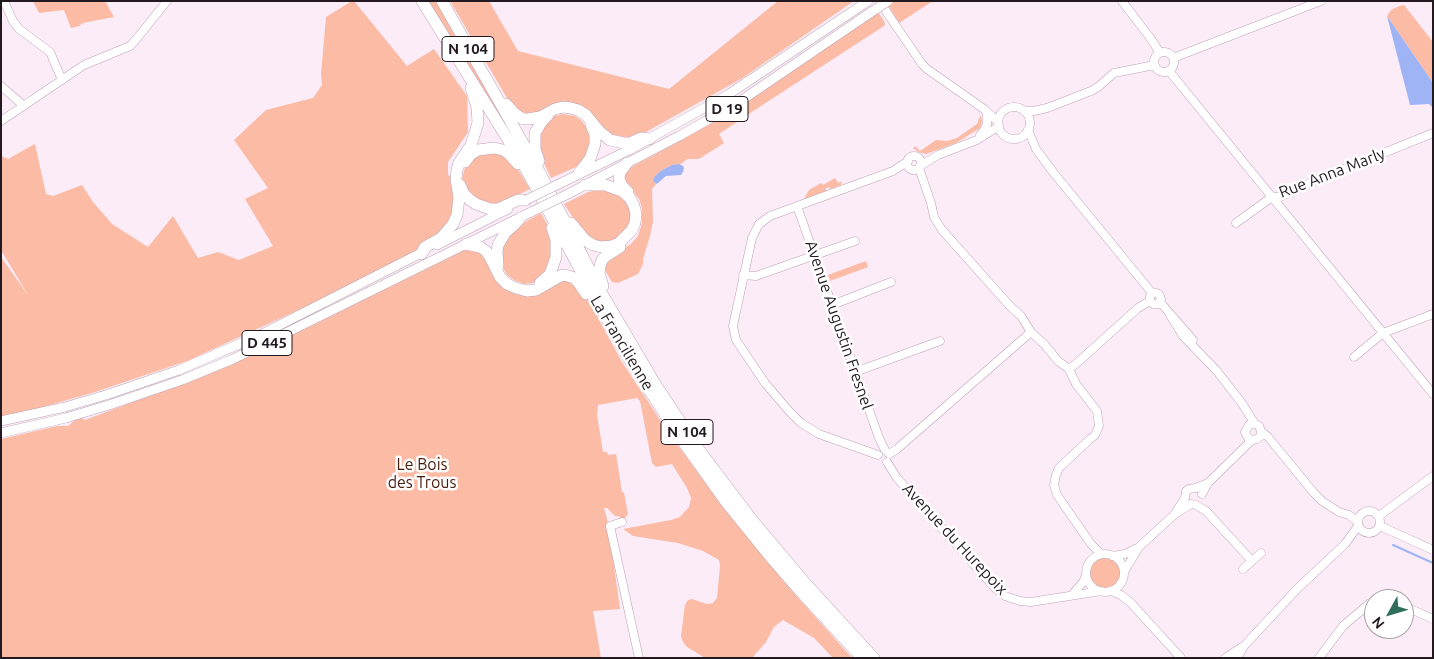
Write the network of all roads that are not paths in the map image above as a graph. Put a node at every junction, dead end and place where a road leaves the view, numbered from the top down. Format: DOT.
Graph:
graph roads {
  1 [pos="4,1"];
  2 [pos="167,1"];
  3 [pos="422,1"];
  4 [pos="442,1"];
  5 [pos="868,1"];
  6 [pos="879,1"];
  7 [pos="888,1"];
  8 [pos="1122,1"];
  9 [pos="1321,1"];
  10 [pos="1160,53"];
  11 [pos="1173,58"];
  12 [pos="1155,65"];
  13 [pos="1169,71"];
  14 [pos="468,74"];
  15 [pos="62,80"];
  16 [pos="1,86"];
  17 [pos="496,96"];
  18 [pos="24,106"];
  19 [pos="1047,108"];
  20 [pos="985,110"];
  21 [pos="1004,111"];
  22 [pos="1024,111"];
  23 [pos="1,121"];
  24 [pos="998,124"];
  25 [pos="1029,126"];
  26 [pos="1433,133"];
  27 [pos="1006,136"];
  28 [pos="1018,138"];
  29 [pos="649,139"];
  30 [pos="975,141"];
  31 [pos="1036,149"];
  32 [pos="938,155"];
  33 [pos="917,158"];
  34 [pos="908,161"];
  35 [pos="627,163"];
  36 [pos="916,168"];
  37 [pos="528,171"];
  38 [pos="893,171"];
  39 [pos="579,173"];
  40 [pos="541,175"];
  41 [pos="585,185"];
  42 [pos="544,191"];
  43 [pos="1272,196"];
  44 [pos="526,200"];
  45 [pos="550,203"];
  46 [pos="797,206"];
  47 [pos="520,218"];
  48 [pos="558,218"];
  49 [pos="1236,223"];
  50 [pos="855,241"];
  51 [pos="466,244"];
  52 [pos="421,254"];
  53 [pos="814,255"];
  54 [pos="744,275"];
  55 [pos="891,282"];
  56 [pos="1151,297"];
  57 [pos="606,302"];
  58 [pos="832,305"];
  59 [pos="1433,314"];
  60 [pos="611,327"];
  61 [pos="1031,332"];
  62 [pos="1383,333"];
  63 [pos="940,341"];
  64 [pos="1354,357"];
  65 [pos="1068,369"];
  66 [pos="856,372"];
  67 [pos="1433,394"];
  68 [pos="1,421"];
  69 [pos="1252,425"];
  70 [pos="1,433"];
  71 [pos="1255,436"];
  72 [pos="884,453"];
  73 [pos="1433,476"];
  74 [pos="1185,498"];
  75 [pos="1197,498"];
  76 [pos="1175,514"];
  77 [pos="1361,514"];
  78 [pos="1348,515"];
  79 [pos="1379,516"];
  80 [pos="622,522"];
  81 [pos="1380,526"];
  82 [pos="1360,527"];
  83 [pos="1139,548"];
  84 [pos="1433,550"];
  85 [pos="1261,553"];
  86 [pos="1097,556"];
  87 [pos="1113,556"];
  88 [pos="1252,561"];
  89 [pos="1243,569"];
  90 [pos="1124,572"];
  91 [pos="1086,576"];
  92 [pos="1101,591"];
  93 [pos="1111,591"];
  94 [pos="1072,595"];
  95 [pos="1364,609"];
  96 [pos="1414,610"];
  97 [pos="1433,619"];
  98 [pos="1244,646"];
  99 [pos="858,655"];
  100 [pos="640,658"];
  101 [pos="874,658"];
  102 [pos="1181,658"];
  103 [pos="1225,658"];
  104 [pos="1237,658"];
  105 [pos="1319,658"];
  1 -- 15 [label="street"];
  2 -- 15 [label="street"];
  3 -- 14 [label="highway, La Francilienne / N 104"];
  4 -- 17 [label="highway, La Francilienne / N 104"];
  5 -- 29 [label="main road, D 19"];
  6 -- 20 [label="street"];
  7 -- 35 [label="main road, D 19, bridge"];
  8 -- 10 [label="street"];
  9 -- 11 [label="street"];
  10 -- 11 [label="street"];
  10 -- 12 [label="street"];
  11 -- 13 [label="street"];
  12 -- 13 [label="street"];
  12 -- 19 [label="street"];
  13 -- 43 [label="street"];
  14 -- 37 [label="highway, La Francilienne / N 104"];
  14 -- 52 [label="highway"];
  15 -- 18 [label="street"];
  16 -- 18 [label="street"];
  17 -- 29 [label="highway"];
  17 -- 40 [label="highway, La Francilienne / N 104"];
  18 -- 23 [label="street"];
  19 -- 22 [label="street"];
  19 -- 25 [label="street"];
  20 -- 21 [label="street"];
  20 -- 24 [label="street"];
  20 -- 30 [label="street"];
  21 -- 22 [label="street"];
  21 -- 24 [label="street"];
  22 -- 25 [label="street"];
  24 -- 27 [label="street"];
  24 -- 30 [label="street"];
  25 -- 28 [label="street"];
  25 -- 31 [label="street"];
  26 -- 43 [label="street, Rue Anna Marly"];
  27 -- 28 [label="street"];
  27 -- 30 [label="street"];
  28 -- 31 [label="street"];
  29 -- 39 [label="main road, D 19"];
  30 -- 32 [label="street"];
  31 -- 56 [label="street"];
  32 -- 33 [label="street"];
  32 -- 36 [label="street"];
  33 -- 34 [label="street"];
  33 -- 36 [label="street"];
  34 -- 36 [label="street"];
  34 -- 38 [label="street"];
  35 -- 41 [label="main road, D 19"];
  35 -- 57 [label="highway"];
  36 -- 38 [label="street"];
  36 -- 61 [label="street"];
  37 -- 44 [label="highway"];
  37 -- 48 [label="highway, La Francilienne / N 104"];
  38 -- 46 [label="street"];
  39 -- 40 [label="highway"];
  39 -- 42 [label="main road, D 19, bridge"];
  40 -- 48 [label="highway, La Francilienne / N 104"];
  41 -- 45 [label="main road, D 19, bridge"];
  41 -- 48 [label="highway"];
  42 -- 44 [label="main road, D 445, bridge"];
  43 -- 49 [label="street, Rue Anna Marly"];
  43 -- 62 [label="street"];
  44 -- 52 [label="main road, D 445"];
  45 -- 47 [label="main road, D 445, bridge"];
  46 -- 53 [label="street, Avenue Augustin Fresnel"];
  46 -- 54 [label="street"];
  47 -- 48 [label="highway"];
  47 -- 51 [label="main road, D 445"];
  48 -- 57 [label="highway, La Francilienne / N 104"];
  48 -- 60 [label="highway, La Francilienne / N 104"];
  50 -- 53 [label="street"];
  51 -- 60 [label="highway"];
  51 -- 70 [label="main road, D 445"];
  52 -- 68 [label="main road, D 445"];
  53 -- 54 [label="street"];
  53 -- 58 [label="street, Avenue Augustin Fresnel"];
  54 -- 72 [label="street"];
  55 -- 58 [label="street"];
  56 -- 65 [label="street"];
  56 -- 69 [label="street"];
  57 -- 101 [label="highway, La Francilienne / N 104"];
  58 -- 66 [label="street, Avenue Augustin Fresnel"];
  59 -- 62 [label="street"];
  60 -- 99 [label="highway, La Francilienne / N 104"];
  61 -- 65 [label="street"];
  61 -- 72 [label="street"];
  62 -- 64 [label="street"];
  62 -- 67 [label="street"];
  63 -- 66 [label="street"];
  65 -- 86 [label="street"];
  66 -- 72 [label="street, Avenue Augustin Fresnel"];
  69 -- 71 [label="street"];
  69 -- 71 [label="street"];
  71 -- 75 [label="street"];
  71 -- 78 [label="street"];
  72 -- 94 [label="street, Avenue du Hurepoix"];
  73 -- 79 [label="street"];
  74 -- 75 [label="street"];
  74 -- 75 [label="street"];
  74 -- 76 [label="street"];
  75 -- 76 [label="street"];
  75 -- 88 [label="street"];
  76 -- 83 [label="street"];
  77 -- 78 [label="street"];
  77 -- 79 [label="street"];
  77 -- 82 [label="street"];
  78 -- 82 [label="street"];
  79 -- 81 [label="street"];
  80 -- 100 [label="street"];
  81 -- 82 [label="street"];
  81 -- 84 [label="street"];
  82 -- 98 [label="street"];
  83 -- 87 [label="street"];
  83 -- 90 [label="street"];
  85 -- 88 [label="street"];
  86 -- 87 [label="street"];
  86 -- 91 [label="street"];
  87 -- 90 [label="street"];
  88 -- 89 [label="street"];
  90 -- 93 [label="street"];
  91 -- 92 [label="street"];
  91 -- 94 [label="street"];
  92 -- 93 [label="street"];
  92 -- 94 [label="street, Avenue du Hurepoix"];
  93 -- 102 [label="street"];
  95 -- 105 [label="street"];
  96 -- 97 [label="street"];
  98 -- 103 [label="street"];
  98 -- 104 [label="street"];
}
